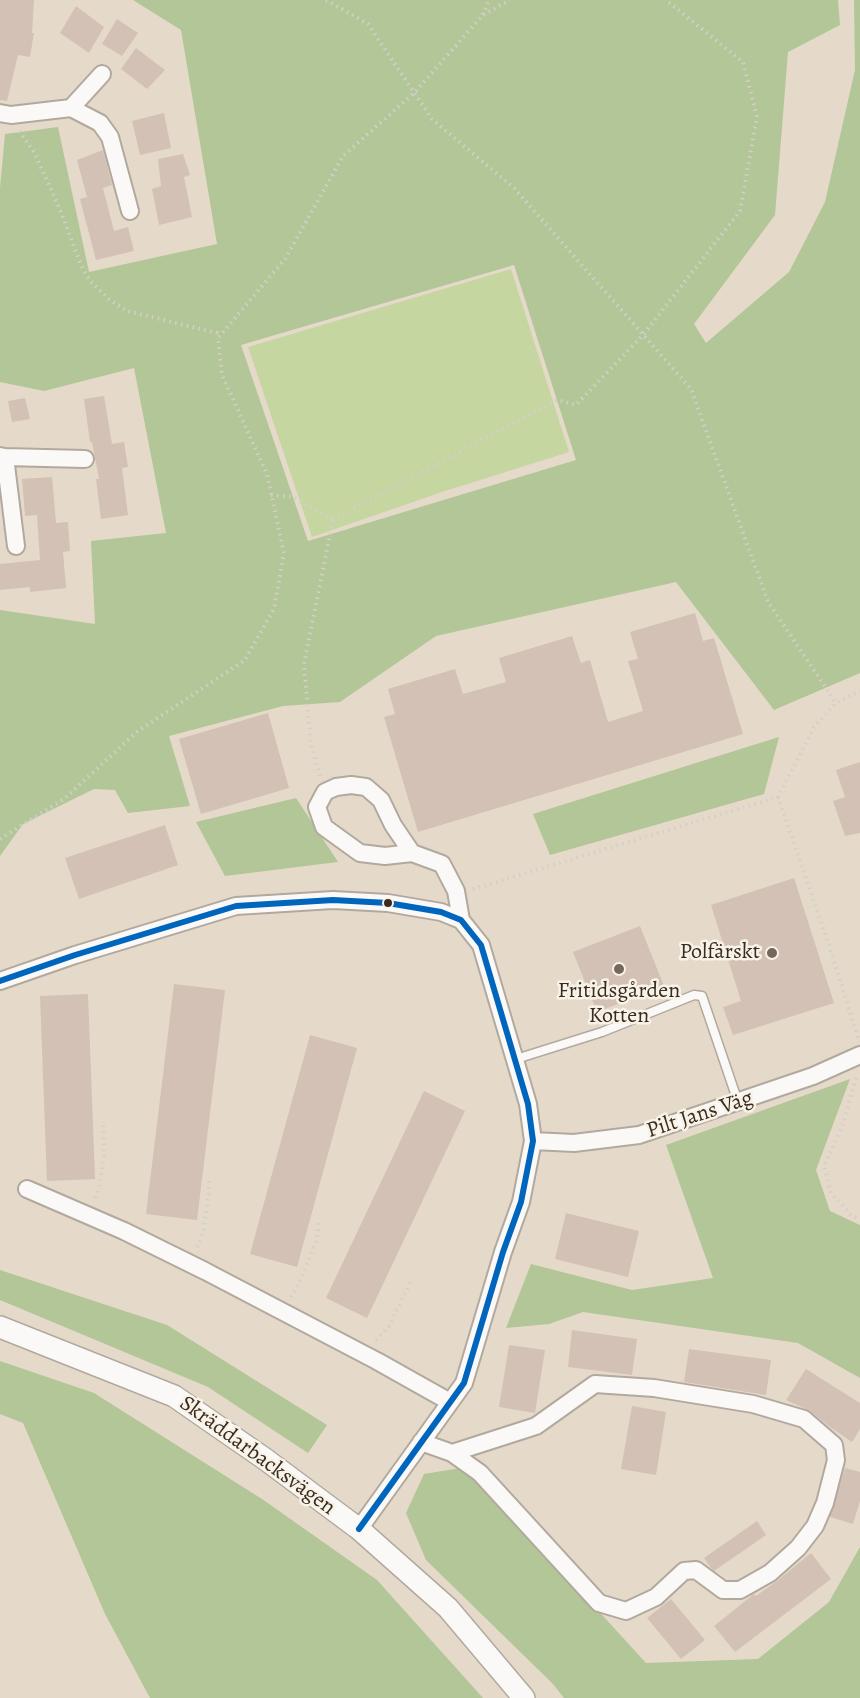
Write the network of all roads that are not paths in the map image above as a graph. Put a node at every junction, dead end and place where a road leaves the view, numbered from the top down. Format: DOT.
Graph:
graph roads {
  1 [pos="102,74"];
  2 [pos="71,108"];
  3 [pos="5,114"];
  4 [pos="130,211"];
  5 [pos="2,456"];
  6 [pos="85,459"];
  7 [pos="16,546"];
  8 [pos="412,853"];
  9 [pos="461,920"];
  10 [pos="0,981"];
  11 [pos="860,1055"];
  12 [pos="516,1059"];
  13 [pos="738,1102"];
  14 [pos="533,1141"];
  15 [pos="27,1189"];
  16 [pos="0,1327"];
  17 [pos="450,1402"];
  18 [pos="421,1442"];
  19 [pos="452,1453"];
  20 [pos="359,1529"];
  21 [pos="524,1698"];
  1 -- 2 [label="street"];
  2 -- 3 [label="street"];
  2 -- 4 [label="street"];
  5 -- 6 [label="street"];
  5 -- 7 [label="street"];
  8 -- 8 [label="street"];
  8 -- 9 [label="street"];
  9 -- 10 [label="street"];
  9 -- 12 [label="street"];
  11 -- 13 [label="street, Pilt Jans Väg"];
  12 -- 13 [label="lane"];
  12 -- 14 [label="street"];
  13 -- 14 [label="street, Pilt Jans Väg"];
  14 -- 17 [label="street"];
  15 -- 17 [label="street"];
  16 -- 20 [label="street, Skräddarbacksvägen"];
  17 -- 18 [label="street"];
  18 -- 19 [label="street"];
  18 -- 20 [label="street"];
  19 -- 19 [label="street"];
  20 -- 21 [label="street, Skräddarbacksvägen"];
}
